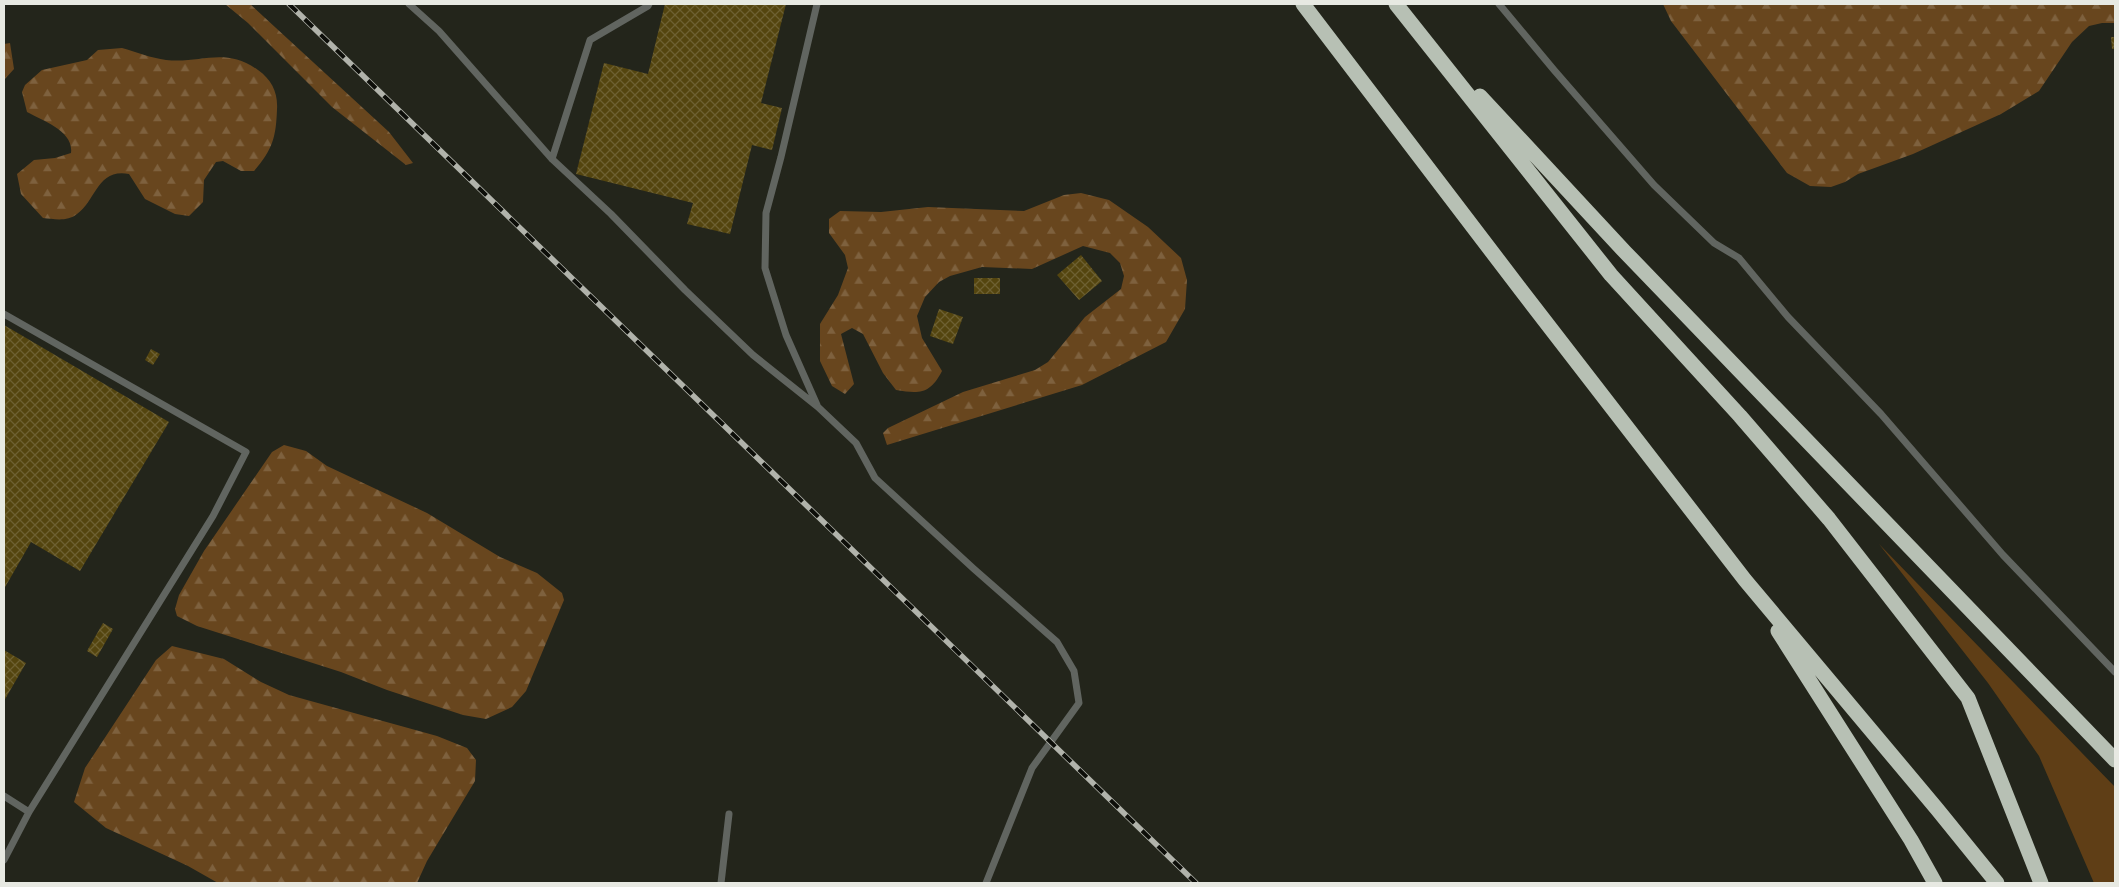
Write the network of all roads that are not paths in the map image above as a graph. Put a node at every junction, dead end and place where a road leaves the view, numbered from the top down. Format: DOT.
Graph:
graph roads {
  1 [pos="409,4"];
  2 [pos="649,4"];
  3 [pos="817,4"];
  4 [pos="1303,4"];
  5 [pos="1499,4"];
  6 [pos="1399,8"];
  7 [pos="552,159"];
  8 [pos="4,314"];
  9 [pos="818,407"];
  10 [pos="1745,580"];
  11 [pos="2115,672"];
  12 [pos="2115,760"];
  13 [pos="4,796"];
  14 [pos="29,812"];
  15 [pos="729,814"];
  16 [pos="4,860"];
  17 [pos="721,883"];
  18 [pos="986,883"];
  19 [pos="1935,883"];
  20 [pos="1996,883"];
  21 [pos="2041,883"];
  1 -- 7 [label="lane"];
  2 -- 7 [label="lane"];
  3 -- 9 [label="lane"];
  4 -- 10 [label="highway"];
  5 -- 11 [label="lane"];
  6 -- 12 [label="highway"];
  6 -- 21 [label="highway"];
  7 -- 9 [label="lane"];
  8 -- 14 [label="lane"];
  9 -- 18 [label="lane"];
  10 -- 19 [label="highway"];
  10 -- 20 [label="highway"];
  13 -- 14 [label="lane"];
  14 -- 16 [label="lane"];
  15 -- 17 [label="lane"];
}
